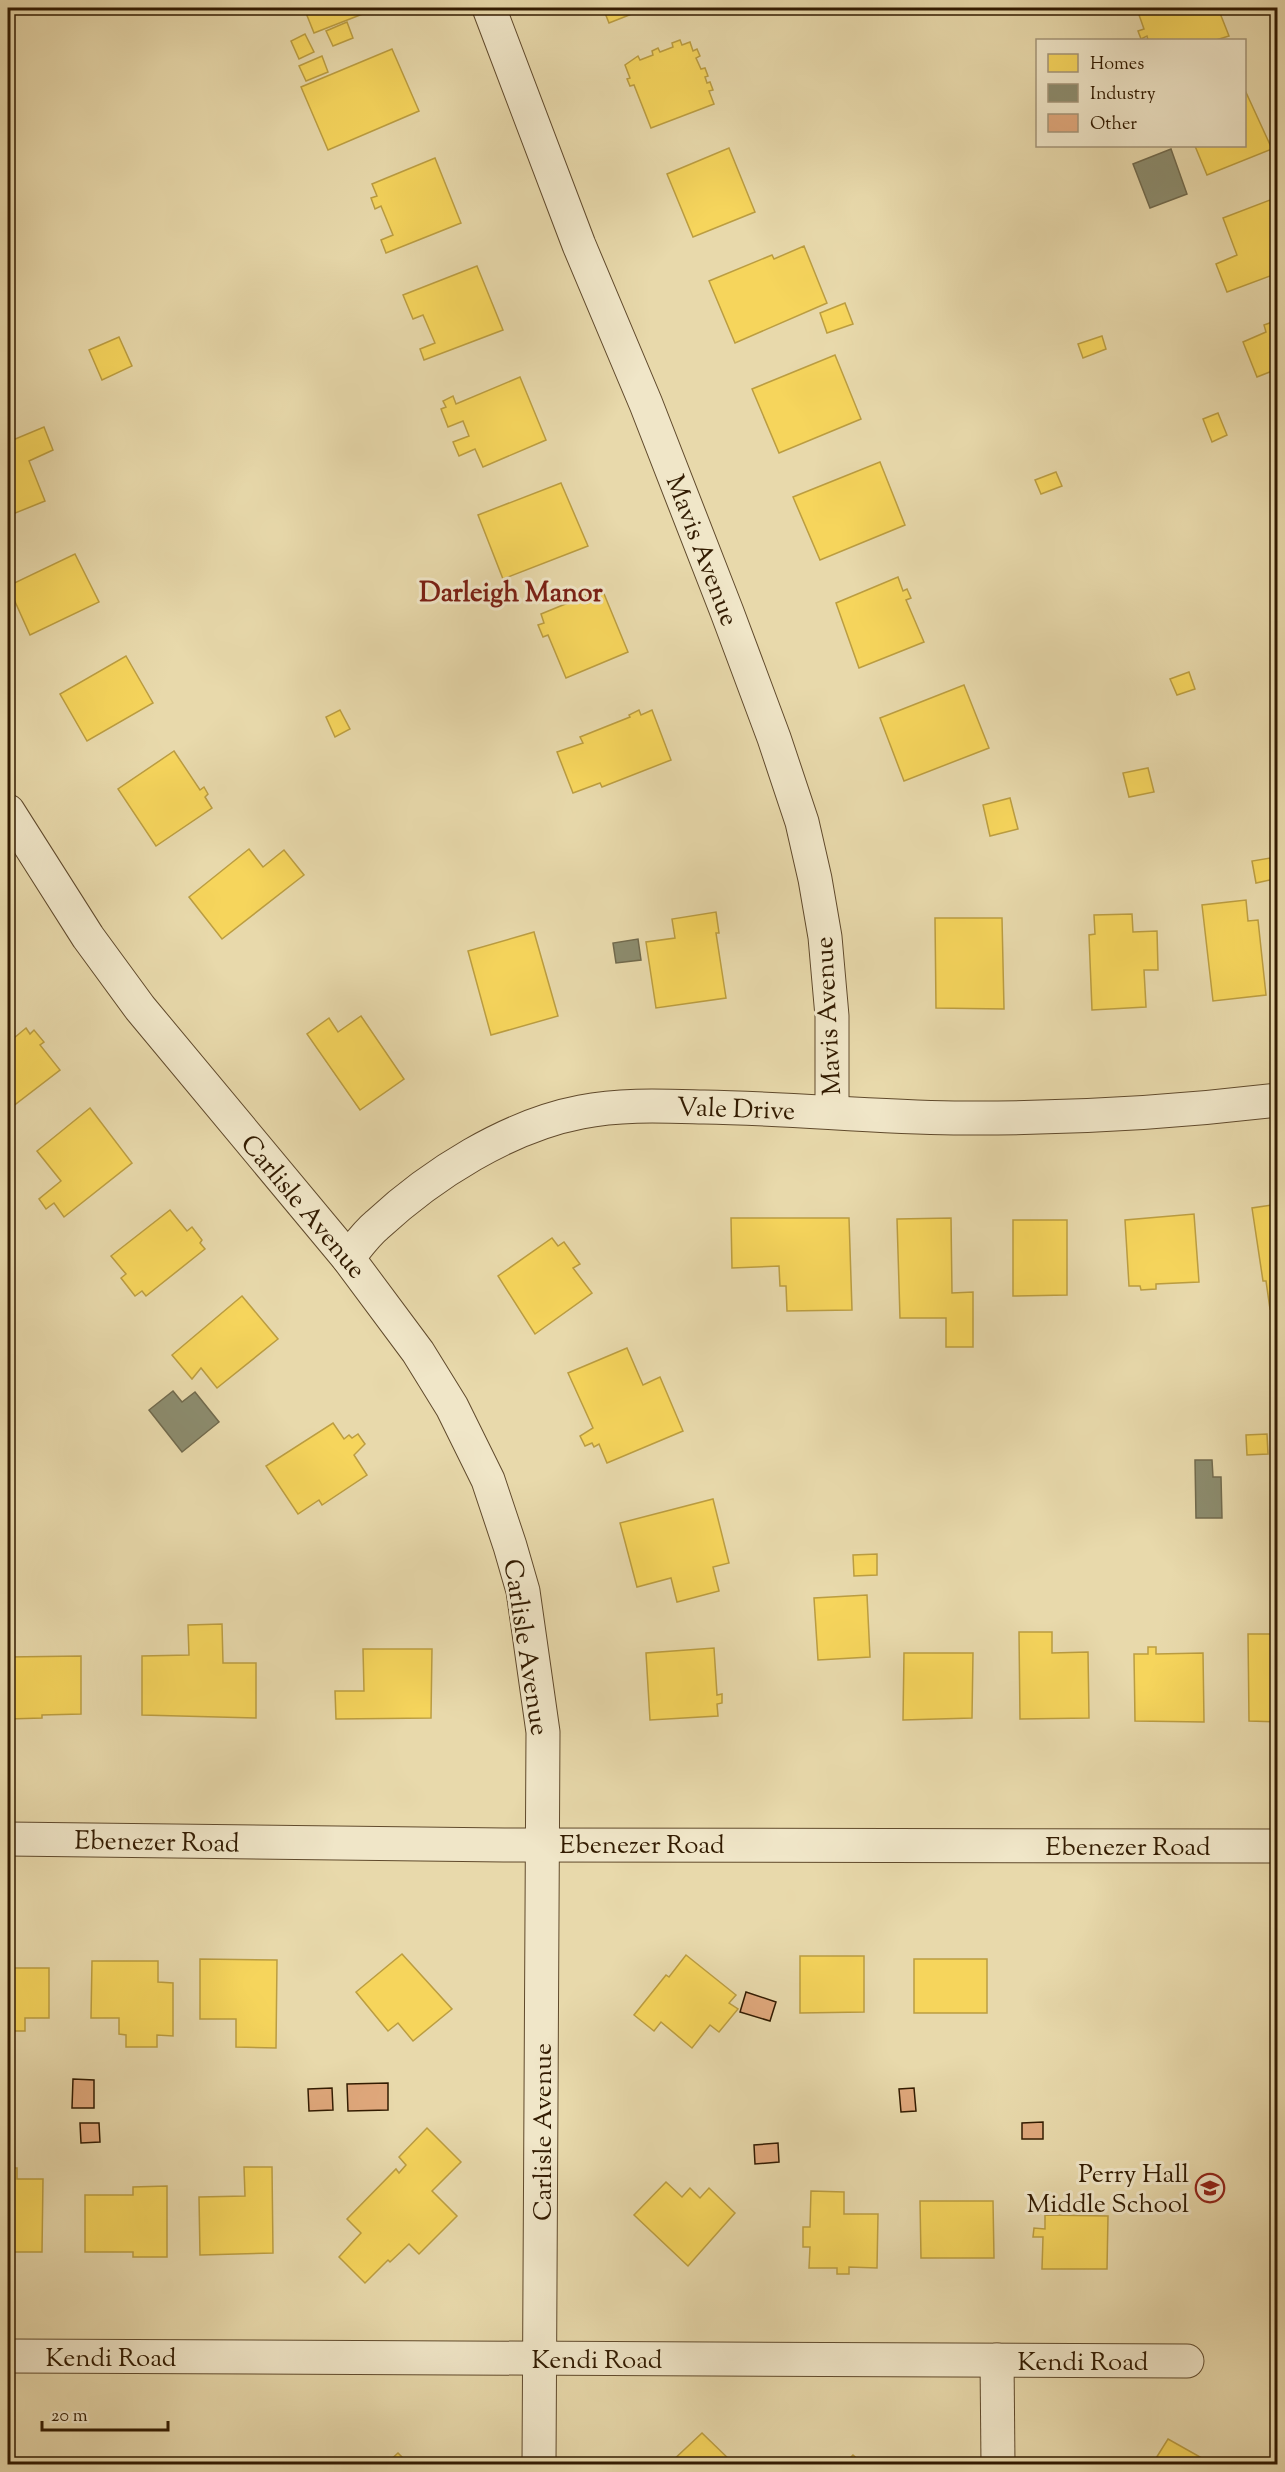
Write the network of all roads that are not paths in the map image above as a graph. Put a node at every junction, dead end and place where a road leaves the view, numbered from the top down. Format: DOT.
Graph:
graph roads {
  1 [pos="489,8"];
  2 [pos="8,811"];
  3 [pos="1278,1100"];
  4 [pos="832,1112"];
  5 [pos="348,1258"];
  6 [pos="8,1839"];
  7 [pos="543,1844"];
  8 [pos="1278,1846"];
  9 [pos="8,2356"];
  10 [pos="541,2359"];
  11 [pos="997,2360"];
  12 [pos="1187,2361"];
  13 [pos="539,2464"];
  14 [pos="998,2464"];
  1 -- 4 [label="street, Mavis Avenue"];
  2 -- 5 [label="street, Carlisle Avenue"];
  3 -- 4 [label="street, Vale Drive"];
  4 -- 5 [label="street, Vale Drive"];
  5 -- 7 [label="street, Carlisle Avenue"];
  6 -- 7 [label="street, Ebenezer Road"];
  7 -- 8 [label="street, Ebenezer Road"];
  7 -- 10 [label="street, Carlisle Avenue"];
  9 -- 10 [label="street, Kendi Road"];
  10 -- 11 [label="street, Kendi Road"];
  10 -- 13 [label="street, Carlisle Avenue"];
  11 -- 12 [label="street, Kendi Road"];
  11 -- 14 [label="street"];
}
